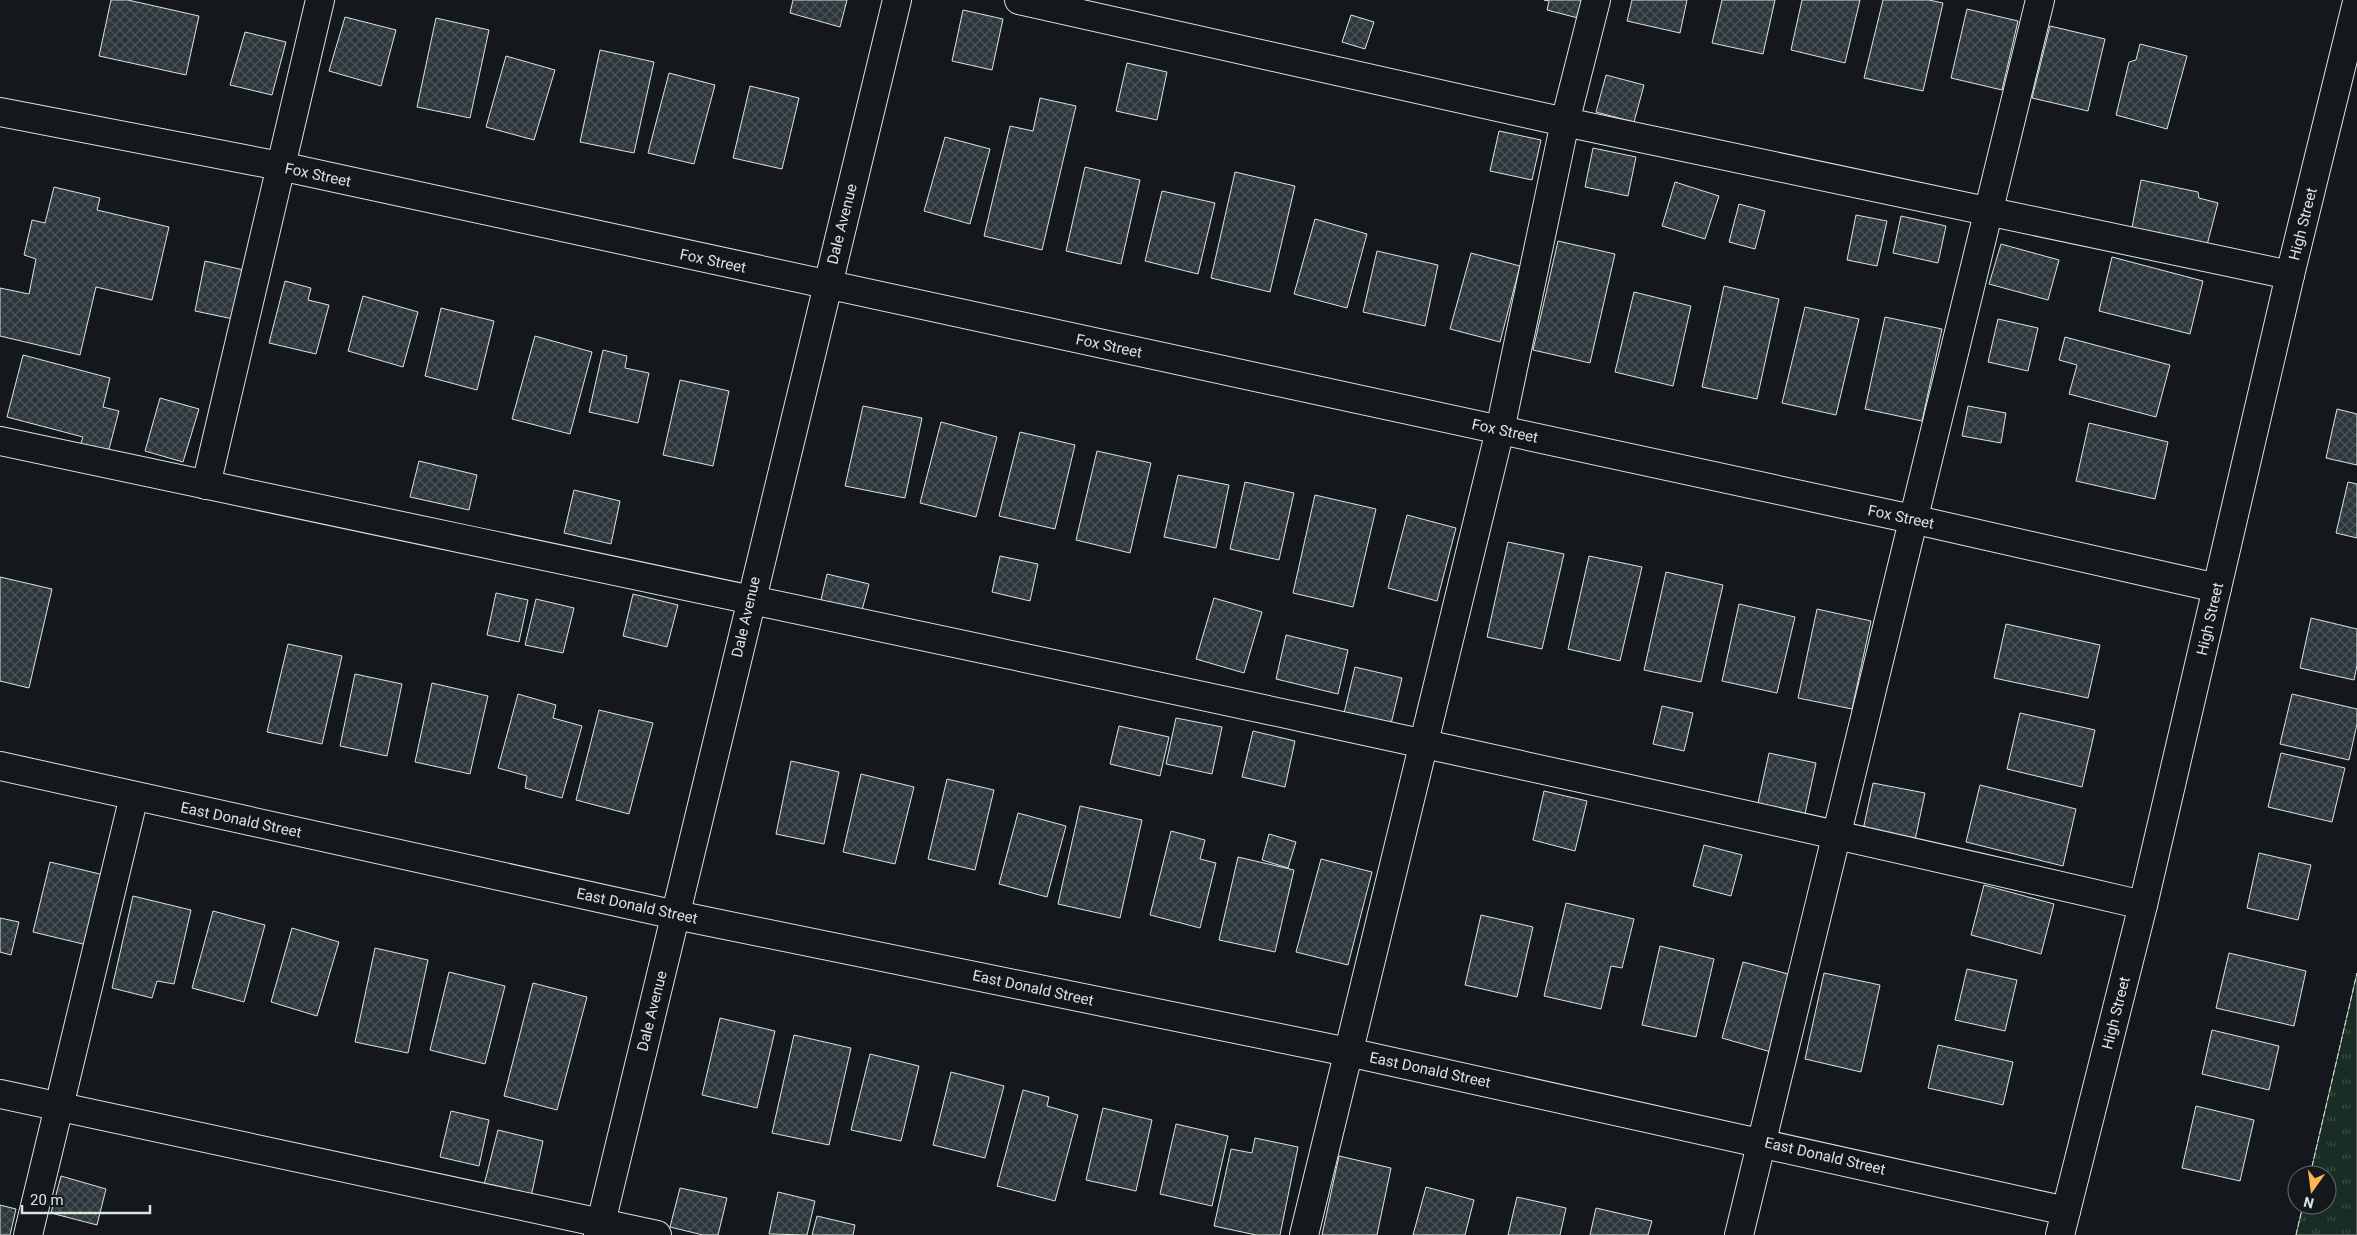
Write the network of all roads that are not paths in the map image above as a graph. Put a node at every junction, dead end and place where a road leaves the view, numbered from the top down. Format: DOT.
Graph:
graph roads {
  1 [pos="320,0"];
  2 [pos="897,0"];
  3 [pos="1019,0"];
  4 [pos="1596,0"];
  5 [pos="2040,0"];
  6 [pos="2357,2"];
  7 [pos="0,112"];
  8 [pos="1565,122"];
  9 [pos="280,166"];
  10 [pos="1987,210"];
  11 [pos="2290,275"];
  12 [pos="827,285"];
  13 [pos="1500,430"];
  14 [pos="0,441"];
  15 [pos="206,485"];
  16 [pos="1912,519"];
  17 [pos="2217,588"];
  18 [pos="750,599"];
  19 [pos="1423,745"];
  20 [pos="0,766"];
  21 [pos="134,796"];
  22 [pos="1836,834"];
  23 [pos="2143,905"];
  24 [pos="676,915"];
  25 [pos="1348,1052"];
  26 [pos="0,1094"];
  27 [pos="58,1107"];
  28 [pos="1761,1142"];
  29 [pos="2063,1223"];
  30 [pos="599,1229"];
  31 [pos="28,1235"];
  32 [pos="657,1235"];
  33 [pos="1304,1235"];
  34 [pos="1739,1235"];
  1 -- 9 [label="street"];
  2 -- 12 [label="street, Dale Avenue"];
  3 -- 8 [label="street"];
  4 -- 8 [label="street"];
  5 -- 10 [label="street"];
  6 -- 11 [label="street, High Street"];
  7 -- 9 [label="street, Fox Street"];
  8 -- 10 [label="street"];
  8 -- 13 [label="street"];
  9 -- 12 [label="street, Fox Street"];
  9 -- 15 [label="street"];
  10 -- 11 [label="street"];
  10 -- 16 [label="street"];
  11 -- 17 [label="street, High Street"];
  12 -- 13 [label="street, Fox Street"];
  12 -- 18 [label="street, Dale Avenue"];
  13 -- 16 [label="street, Fox Street"];
  13 -- 19 [label="street"];
  14 -- 15 [label="street"];
  15 -- 18 [label="street"];
  16 -- 17 [label="street, Fox Street"];
  16 -- 22 [label="street"];
  17 -- 23 [label="street, High Street"];
  18 -- 19 [label="street"];
  18 -- 24 [label="street, Dale Avenue"];
  19 -- 22 [label="street"];
  19 -- 25 [label="street"];
  20 -- 21 [label="street, East Donald Street"];
  21 -- 24 [label="street, East Donald Street"];
  21 -- 27 [label="street"];
  22 -- 23 [label="street"];
  22 -- 28 [label="street"];
  23 -- 29 [label="street, High Street"];
  24 -- 25 [label="street, East Donald Street"];
  24 -- 30 [label="street, Dale Avenue"];
  25 -- 28 [label="street, East Donald Street"];
  25 -- 33 [label="street"];
  26 -- 27 [label="street"];
  27 -- 30 [label="street"];
  27 -- 31 [label="street"];
  28 -- 29 [label="street, East Donald Street"];
  28 -- 34 [label="street"];
  30 -- 32 [label="street"];
}
